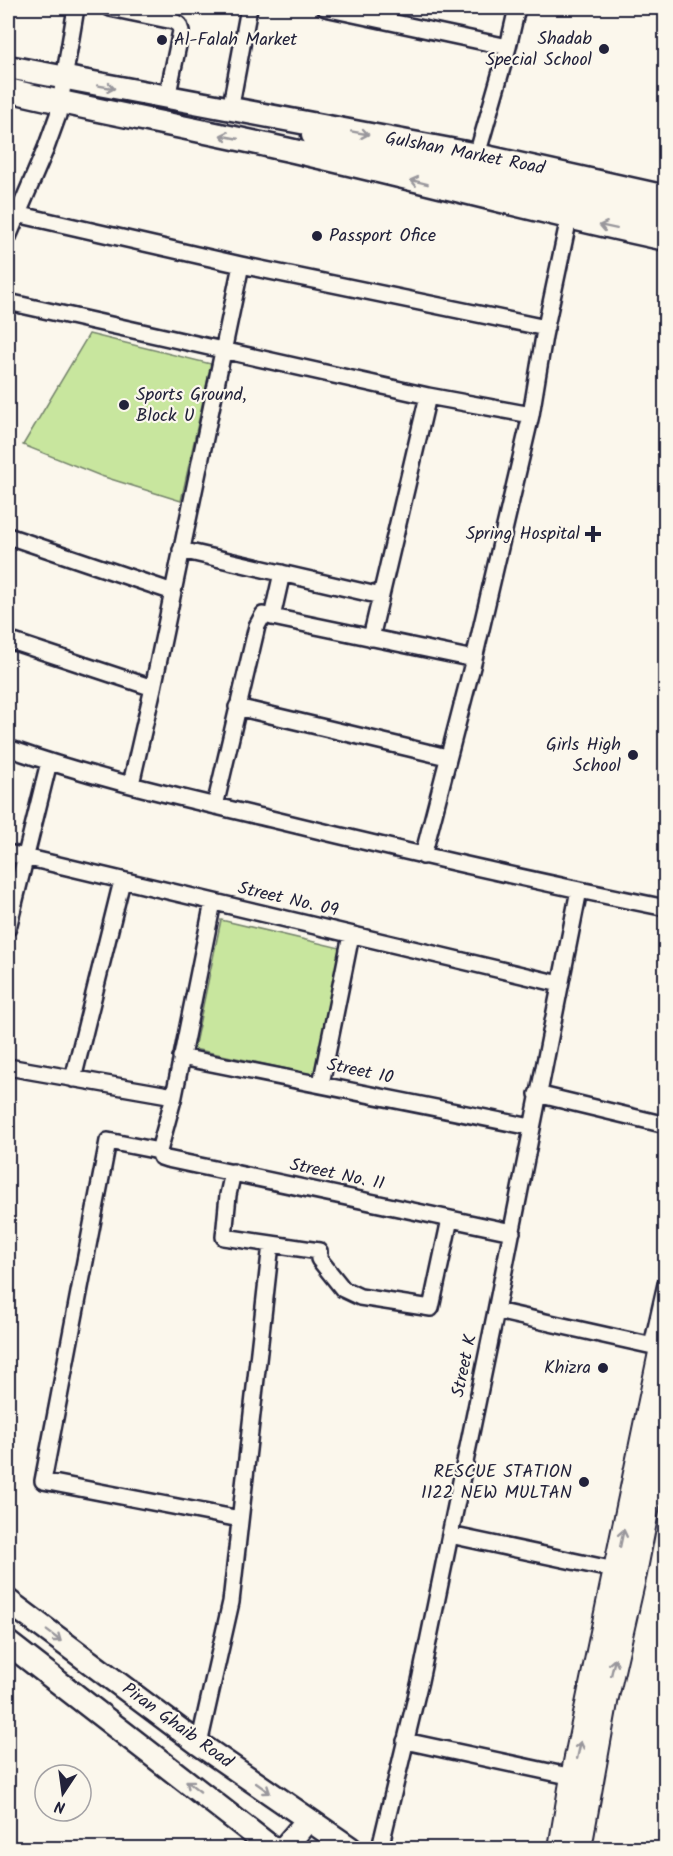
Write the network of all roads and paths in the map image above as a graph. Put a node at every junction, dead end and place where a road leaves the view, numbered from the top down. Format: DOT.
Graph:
graph roads {
  1 [pos="76,8"];
  2 [pos="110,8"];
  3 [pos="249,8"];
  4 [pos="325,8"];
  5 [pos="517,8"];
  6 [pos="147,11"];
  7 [pos="508,47"];
  8 [pos="8,67"];
  9 [pos="64,79"];
  10 [pos="8,90"];
  11 [pos="167,98"];
  12 [pos="60,103"];
  13 [pos="230,110"];
  14 [pos="264,116"];
  15 [pos="270,146"];
  16 [pos="341,146"];
  17 [pos="477,155"];
  18 [pos="666,196"];
  19 [pos="13,213"];
  20 [pos="569,218"];
  21 [pos="666,219"];
  22 [pos="8,237"];
  23 [pos="666,239"];
  24 [pos="241,266"];
  25 [pos="8,302"];
  26 [pos="546,328"];
  27 [pos="224,350"];
  28 [pos="428,396"];
  29 [pos="531,414"];
  30 [pos="8,536"];
  31 [pos="181,550"];
  32 [pos="282,573"];
  33 [pos="173,592"];
  34 [pos="381,596"];
  35 [pos="272,616"];
  36 [pos="371,638"];
  37 [pos="8,640"];
  38 [pos="474,659"];
  39 [pos="153,688"];
  40 [pos="237,708"];
  41 [pos="8,748"];
  42 [pos="447,757"];
  43 [pos="49,762"];
  44 [pos="131,784"];
  45 [pos="215,806"];
  46 [pos="8,853"];
  47 [pos="423,856"];
  48 [pos="25,858"];
  49 [pos="122,881"];
  50 [pos="579,890"];
  51 [pos="213,903"];
  52 [pos="666,908"];
  53 [pos="8,928"];
  54 [pos="351,935"];
  55 [pos="560,984"];
  56 [pos="182,1057"];
  57 [pos="8,1067"];
  58 [pos="73,1079"];
  59 [pos="321,1084"];
  60 [pos="537,1094"];
  61 [pos="174,1096"];
  62 [pos="666,1125"];
  63 [pos="531,1127"];
  64 [pos="159,1151"];
  65 [pos="233,1172"];
  66 [pos="450,1219"];
  67 [pos="512,1232"];
  68 [pos="271,1244"];
  69 [pos="666,1284"];
  70 [pos="496,1311"];
  71 [pos="660,1345"];
  72 [pos="666,1411"];
  73 [pos="240,1519"];
  74 [pos="450,1535"];
  75 [pos="615,1570"];
  76 [pos="8,1601"];
  77 [pos="8,1643"];
  78 [pos="98,1669"];
  79 [pos="76,1696"];
  80 [pos="405,1741"];
  81 [pos="200,1744"];
  82 [pos="573,1777"];
  83 [pos="308,1820"];
  84 [pos="564,1846"];
  85 [pos="272,1848"];
  86 [pos="284,1848"];
  87 [pos="350,1848"];
  88 [pos="380,1848"];
  1 -- 9 [label="street"];
  2 -- 6 [label="street"];
  3 -- 13 [label="street"];
  4 -- 7 [label="street"];
  5 -- 7 [label="street"];
  6 -- 11 [label="street"];
  7 -- 17 [label="street"];
  8 -- 9 [label="main road, Gulshan Market Road"];
  9 -- 11 [label="main road, Gulshan Market Road, one-way"];
  9 -- 12 [label="street"];
  10 -- 12 [label="main road, Gulshan Market Road"];
  11 -- 13 [label="main road, Gulshan Market Road"];
  15 -- 12 [label="main road, Gulshan Market Road, one-way"];
  12 -- 19 [label="street"];
  13 -- 14 [label="main road, Gulshan Market Road"];
  14 -- 16 [label="main road, Gulshan Market Road"];
  14 -- 17 [label="main road, Gulshan Market Road, one-way"];
  15 -- 16 [label="main road, Gulshan Market Road"];
  20 -- 15 [label="main road, Gulshan Market Road, one-way"];
  16 -- 21 [label="main road, Gulshan Market Road"];
  17 -- 18 [label="main road, Gulshan Market Road"];
  19 -- 22 [label="street"];
  19 -- 24 [label="street"];
  23 -- 20 [label="main road, Gulshan Market Road, one-way"];
  20 -- 26 [label="street"];
  24 -- 26 [label="street"];
  24 -- 27 [label="street"];
  25 -- 27 [label="street"];
  26 -- 29 [label="street"];
  27 -- 28 [label="street"];
  27 -- 31 [label="street"];
  28 -- 29 [label="street"];
  28 -- 34 [label="street"];
  29 -- 38 [label="street"];
  30 -- 33 [label="street"];
  31 -- 32 [label="street"];
  31 -- 33 [label="street"];
  32 -- 34 [label="street"];
  32 -- 35 [label="street"];
  33 -- 39 [label="street"];
  34 -- 36 [label="street"];
  35 -- 36 [label="street"];
  35 -- 40 [label="street"];
  36 -- 38 [label="street"];
  37 -- 39 [label="street"];
  38 -- 42 [label="street"];
  39 -- 44 [label="street"];
  40 -- 42 [label="street"];
  40 -- 45 [label="street"];
  41 -- 43 [label="street"];
  42 -- 47 [label="street"];
  43 -- 44 [label="street"];
  43 -- 48 [label="street"];
  44 -- 45 [label="street"];
  45 -- 47 [label="street"];
  46 -- 48 [label="street, Street No. 09"];
  47 -- 50 [label="street"];
  48 -- 49 [label="street, Street No. 09"];
  48 -- 53 [label="street"];
  49 -- 51 [label="street, Street No. 09"];
  49 -- 58 [label="street"];
  50 -- 52 [label="street"];
  50 -- 55 [label="street, Street K"];
  51 -- 54 [label="street, Street No. 09"];
  51 -- 56 [label="street"];
  54 -- 55 [label="street, Street No. 09"];
  54 -- 59 [label="street"];
  55 -- 60 [label="street, Street K"];
  56 -- 59 [label="street, Street 10"];
  56 -- 61 [label="street"];
  57 -- 58 [label="street"];
  58 -- 61 [label="street"];
  59 -- 63 [label="street, Street 10"];
  60 -- 62 [label="street"];
  60 -- 63 [label="street, Street K"];
  61 -- 64 [label="street"];
  63 -- 67 [label="street, Street K"];
  64 -- 65 [label="street, Street No. 11"];
  64 -- 73 [label="street"];
  65 -- 66 [label="street, Street No. 11"];
  65 -- 68 [label="street"];
  66 -- 67 [label="street, Street No. 11"];
  66 -- 68 [label="street"];
  67 -- 70 [label="street, Street K"];
  68 -- 73 [label="street"];
  69 -- 71 [label="street"];
  70 -- 71 [label="street"];
  70 -- 74 [label="street, Street K"];
  75 -- 71 [label="main road, one-way"];
  84 -- 72 [label="main road, one-way"];
  73 -- 81 [label="street"];
  74 -- 75 [label="street"];
  74 -- 80 [label="street, Street K"];
  82 -- 75 [label="main road, one-way"];
  76 -- 78 [label="main road, Piran Ghaib Road, one-way"];
  77 -- 79 [label="main road, Piran Ghaib Road"];
  78 -- 79 [label="main road"];
  78 -- 81 [label="main road, Piran Ghaib Road"];
  85 -- 79 [label="main road, Piran Ghaib Road, one-way"];
  80 -- 82 [label="street"];
  80 -- 88 [label="street, Street K"];
  81 -- 83 [label="main road, Piran Ghaib Road, one-way"];
  82 -- 84 [label="main road"];
  83 -- 86 [label="main road"];
  83 -- 87 [label="main road, Piran Ghaib Road"];
}
